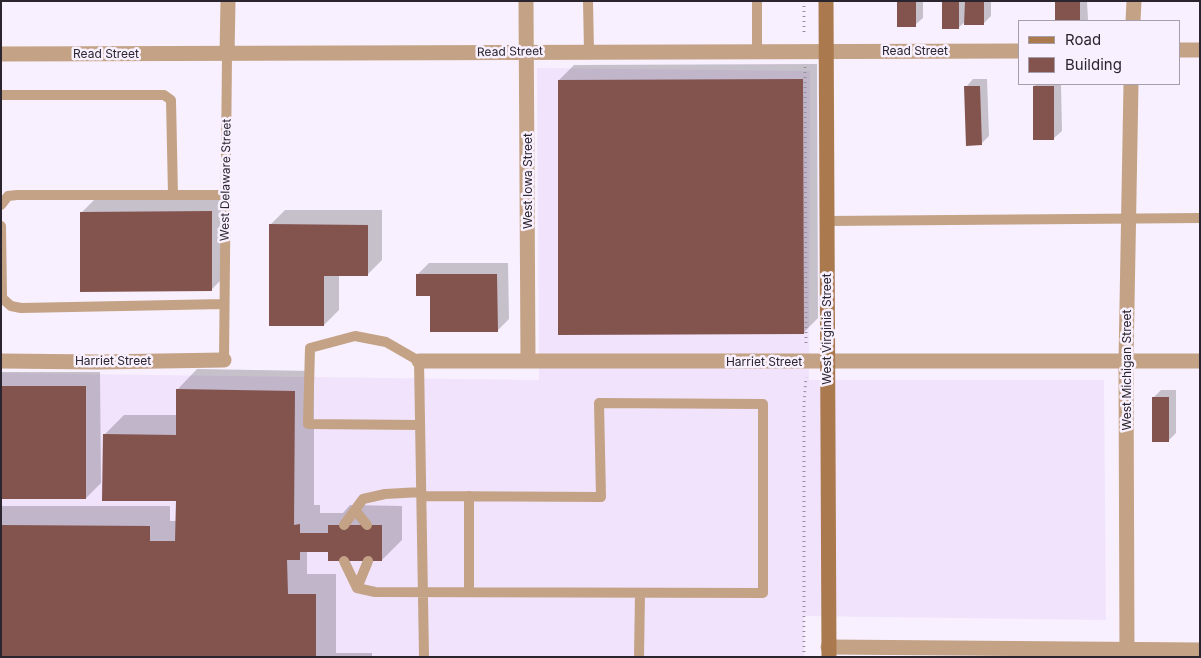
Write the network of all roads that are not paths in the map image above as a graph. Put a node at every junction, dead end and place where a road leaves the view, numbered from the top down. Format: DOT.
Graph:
graph roads {
  1 [pos="228,1"];
  2 [pos="526,1"];
  3 [pos="588,1"];
  4 [pos="757,1"];
  5 [pos="826,1"];
  6 [pos="1134,1"];
  7 [pos="1133,20"];
  8 [pos="757,50"];
  9 [pos="825,50"];
  10 [pos="1181,50"];
  11 [pos="1200,50"];
  12 [pos="589,51"];
  13 [pos="1018,51"];
  14 [pos="526,52"];
  15 [pos="1,54"];
  16 [pos="227,54"];
  17 [pos="1131,85"];
  18 [pos="1,95"];
  19 [pos="173,195"];
  20 [pos="226,195"];
  21 [pos="1,205"];
  22 [pos="1128,218"];
  23 [pos="1200,218"];
  24 [pos="827,221"];
  25 [pos="1,226"];
  26 [pos="224,304"];
  27 [pos="1,360"];
  28 [pos="224,360"];
  29 [pos="419,361"];
  30 [pos="528,361"];
  31 [pos="828,361"];
  32 [pos="1126,361"];
  33 [pos="1200,361"];
  34 [pos="420,425"];
  35 [pos="421,494"];
  36 [pos="469,496"];
  37 [pos="355,510"];
  38 [pos="344,525"];
  39 [pos="367,525"];
  40 [pos="344,561"];
  41 [pos="368,561"];
  42 [pos="357,588"];
  43 [pos="423,592"];
  44 [pos="469,592"];
  45 [pos="640,593"];
  46 [pos="1200,650"];
  47 [pos="828,652"];
  48 [pos="1127,653"];
  49 [pos="424,657"];
  50 [pos="638,657"];
  1 -- 16 [label="street, West Delaware Street"];
  2 -- 14 [label="street, West Iowa Street"];
  3 -- 12 [label="lane"];
  4 -- 8 [label="lane"];
  5 -- 9 [label="street, West Virginia Street"];
  6 -- 7 [label="street"];
  8 -- 9 [label="street, Read Street"];
  8 -- 12 [label="street, Read Street"];
  9 -- 13 [label="street, Read Street"];
  9 -- 24 [label="street, West Virginia Street"];
  10 -- 11 [label="street"];
  12 -- 14 [label="street, Read Street"];
  14 -- 16 [label="street, Read Street"];
  14 -- 30 [label="street, West Iowa Street"];
  15 -- 16 [label="street, Read Street"];
  16 -- 20 [label="lane, West Delaware Street"];
  17 -- 22 [label="street, West Michigan Street"];
  18 -- 19 [label="lane"];
  19 -- 20 [label="lane"];
  19 -- 21 [label="lane"];
  20 -- 26 [label="lane, West Delaware Street"];
  22 -- 23 [label="lane"];
  22 -- 24 [label="lane"];
  22 -- 32 [label="street, West Michigan Street"];
  24 -- 31 [label="street, West Virginia Street"];
  25 -- 26 [label="lane"];
  26 -- 28 [label="lane, West Delaware Street"];
  27 -- 28 [label="street, Harriet Street"];
  29 -- 30 [label="street, Harriet Street"];
  29 -- 34 [label="lane"];
  29 -- 34 [label="lane"];
  30 -- 31 [label="street, Harriet Street"];
  31 -- 32 [label="street, Harriet Street"];
  31 -- 47 [label="street, West Virginia Street"];
  32 -- 33 [label="street, Harriet Street"];
  32 -- 48 [label="street, West Michigan Street"];
  34 -- 35 [label="lane"];
  35 -- 36 [label="lane"];
  35 -- 37 [label="lane"];
  35 -- 43 [label="lane"];
  36 -- 44 [label="lane"];
  36 -- 45 [label="lane"];
  37 -- 38 [label="lane"];
  37 -- 39 [label="lane"];
  40 -- 42 [label="lane"];
  41 -- 42 [label="lane"];
  42 -- 43 [label="lane"];
  43 -- 44 [label="lane"];
  43 -- 49 [label="lane"];
  44 -- 45 [label="lane"];
  45 -- 50 [label="lane"];
  46 -- 48 [label="street"];
  47 -- 48 [label="street"];
}
